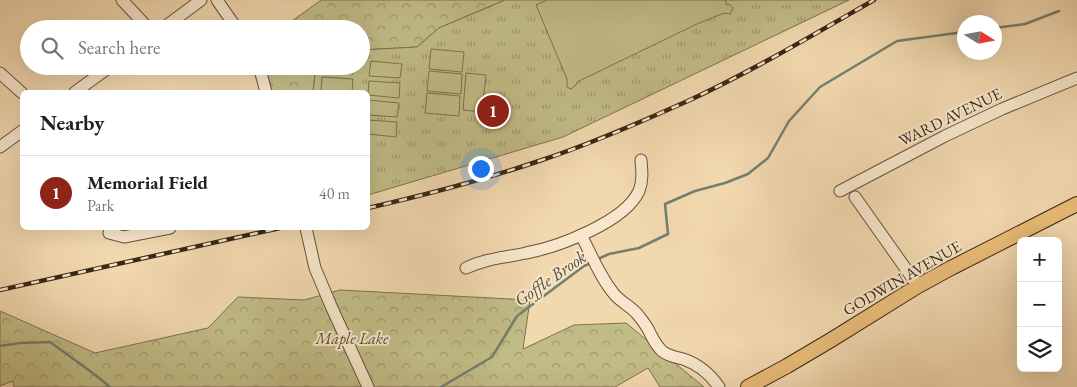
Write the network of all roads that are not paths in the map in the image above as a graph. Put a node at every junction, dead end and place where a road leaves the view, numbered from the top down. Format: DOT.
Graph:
graph roads {
  1 [pos="122,0"];
  2 [pos="201,0"];
  3 [pos="217,0"];
  4 [pos="141,20"];
  5 [pos="174,20"];
  6 [pos="231,20"];
  7 [pos="0,74"];
  8 [pos="99,75"];
  9 [pos="261,75"];
  10 [pos="1077,78"];
  11 [pos="78,90"];
  12 [pos="265,90"];
  13 [pos="20,91"];
  14 [pos="20,132"];
  15 [pos="0,147"];
  16 [pos="641,160"];
  17 [pos="840,190"];
  18 [pos="855,197"];
  19 [pos="1077,204"];
  20 [pos="160,230"];
  21 [pos="306,230"];
  22 [pos="109,233"];
  23 [pos="580,235"];
  24 [pos="466,268"];
  25 [pos="918,286"];
  26 [pos="368,387"];
  27 [pos="719,387"];
  28 [pos="748,387"];
  1 -- 4 [label="street"];
  2 -- 5 [label="street"];
  3 -- 6 [label="street"];
  7 -- 13 [label="street"];
  8 -- 11 [label="street"];
  9 -- 12 [label="street"];
  10 -- 17 [label="street, WARD AVENUE"];
  14 -- 15 [label="street"];
  16 -- 23 [label="street"];
  18 -- 25 [label="street"];
  19 -- 25 [label="main road, GODWIN AVENUE"];
  20 -- 22 [label="street"];
  21 -- 26 [label="street"];
  23 -- 24 [label="street"];
  23 -- 27 [label="street"];
  25 -- 28 [label="main road, GODWIN AVENUE"];
}
